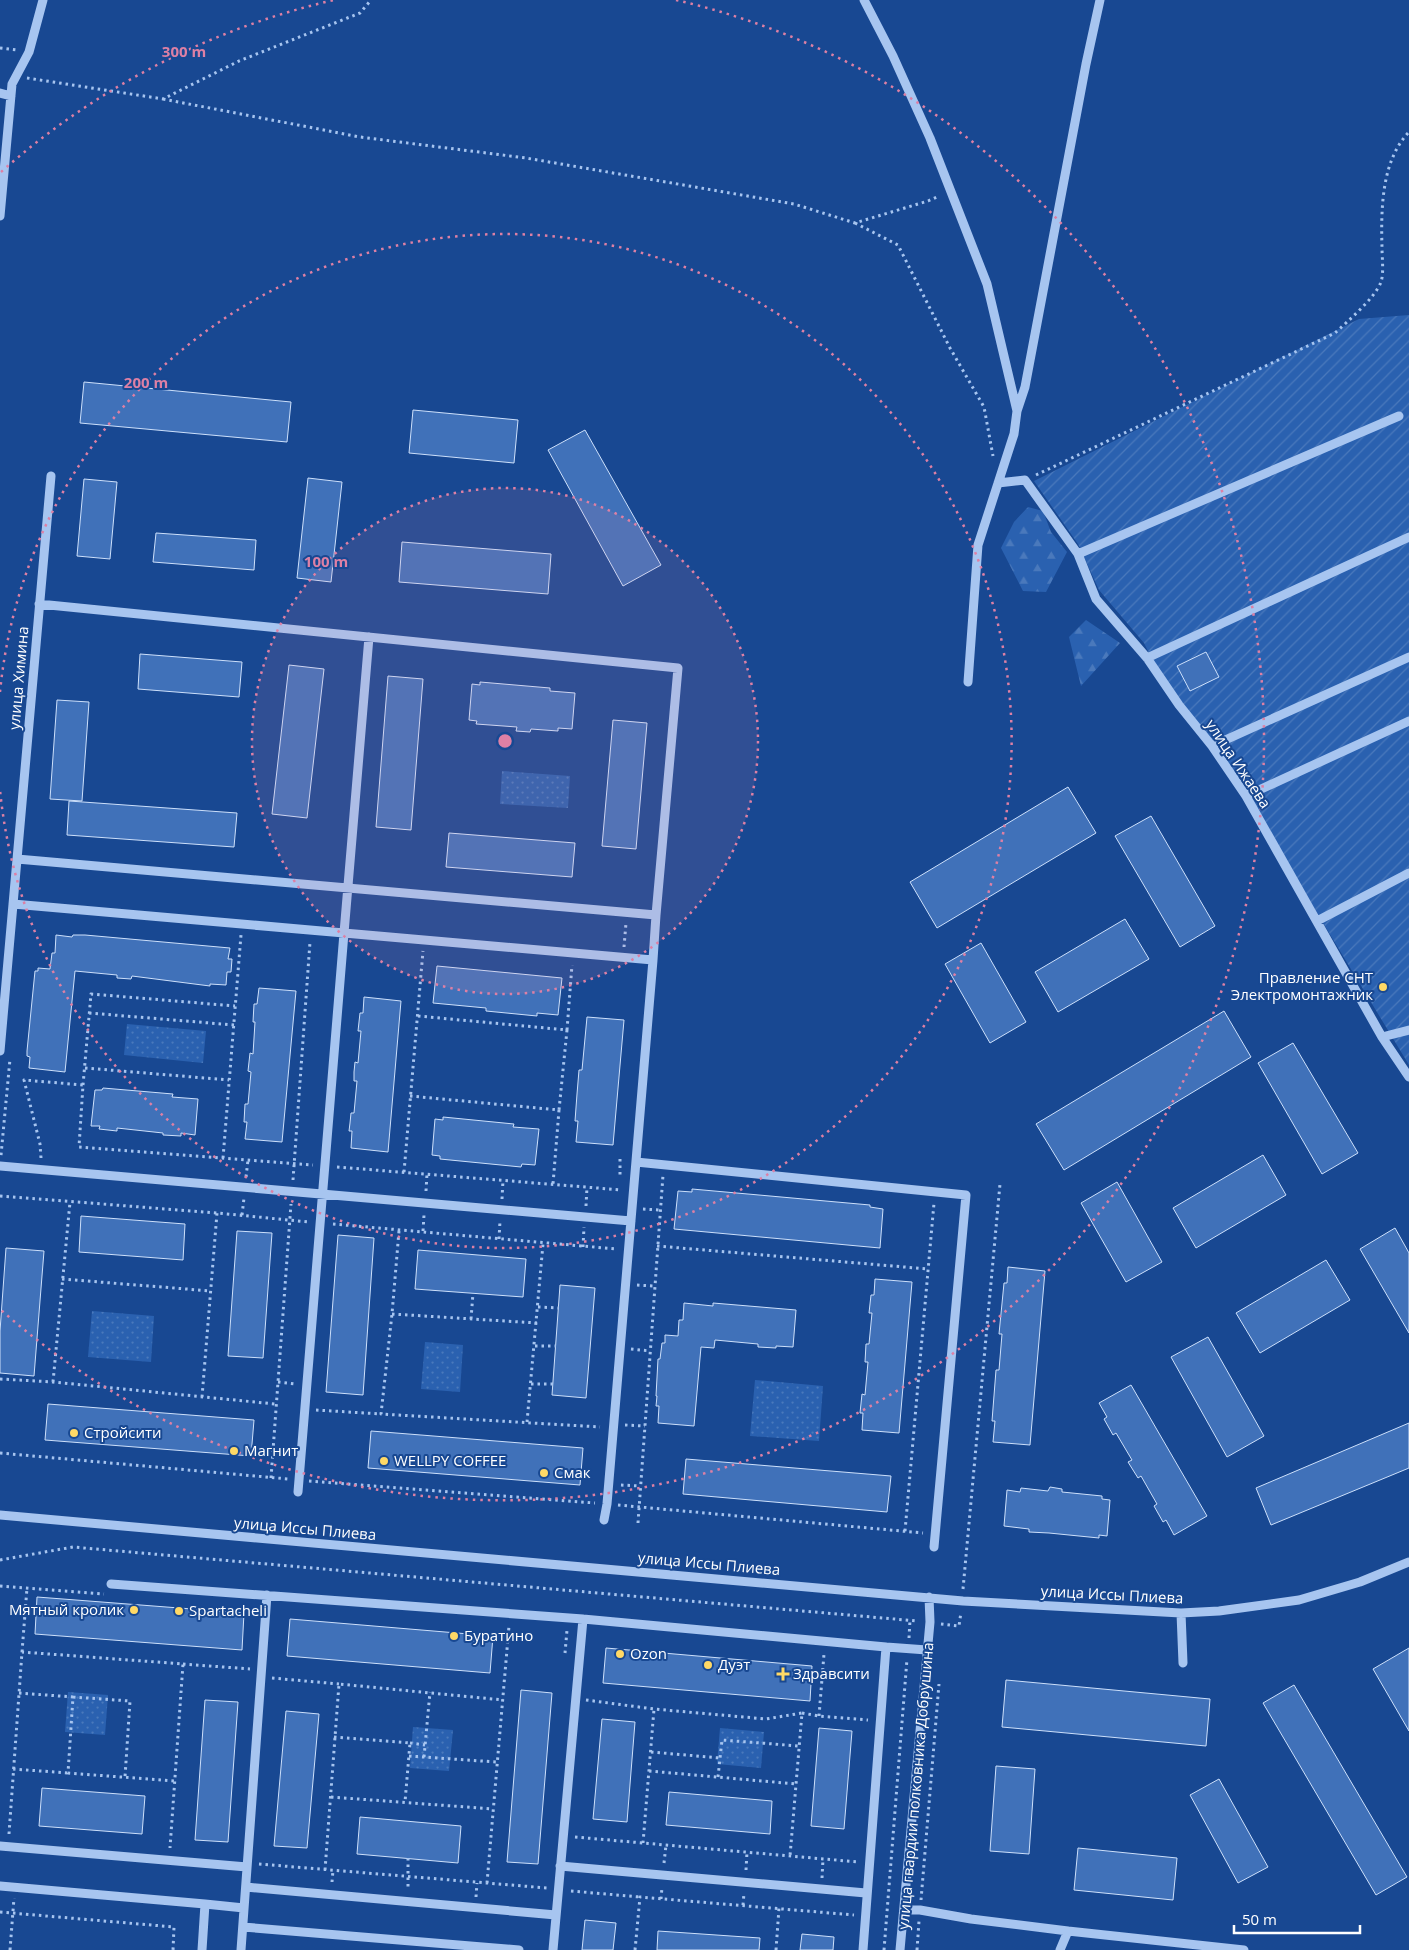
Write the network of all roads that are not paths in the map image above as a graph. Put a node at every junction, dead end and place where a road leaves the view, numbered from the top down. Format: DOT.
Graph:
graph roads {
  1 [pos="43,0"];
  2 [pos="864,0"];
  3 [pos="1100,0"];
  4 [pos="0,93"];
  5 [pos="11,96"];
  6 [pos="0,216"];
  7 [pos="1017,411"];
  8 [pos="1399,416"];
  9 [pos="51,476"];
  10 [pos="998,483"];
  11 [pos="1409,537"];
  12 [pos="1078,554"];
  13 [pos="39,604"];
  14 [pos="369,637"];
  15 [pos="1409,657"];
  16 [pos="1147,658"];
  17 [pos="968,682"];
  18 [pos="1409,721"];
  19 [pos="1212,746"];
  20 [pos="1246,796"];
  21 [pos="17,859"];
  22 [pos="1409,873"];
  23 [pos="348,888"];
  24 [pos="13,904"];
  25 [pos="656,915"];
  26 [pos="1317,921"];
  27 [pos="344,933"];
  28 [pos="653,960"];
  29 [pos="1409,1030"];
  30 [pos="1382,1037"];
  31 [pos="0,1051"];
  32 [pos="1409,1077"];
  33 [pos="636,1162"];
  34 [pos="0,1166"];
  35 [pos="322,1194"];
  36 [pos="631,1221"];
  37 [pos="298,1492"];
  38 [pos="0,1515"];
  39 [pos="604,1520"];
  40 [pos="934,1547"];
  41 [pos="1409,1562"];
  42 [pos="111,1584"];
  43 [pos="267,1596"];
  44 [pos="929,1597"];
  45 [pos="1181,1613"];
  46 [pos="583,1619"];
  47 [pos="886,1647"];
  48 [pos="927,1650"];
  49 [pos="1183,1663"];
  50 [pos="0,1846"];
  51 [pos="247,1865"];
  52 [pos="560,1866"];
  53 [pos="0,1886"];
  54 [pos="246,1886"];
  55 [pos="866,1893"];
  56 [pos="205,1904"];
  57 [pos="244,1908"];
  58 [pos="904,1910"];
  59 [pos="556,1915"];
  60 [pos="242,1927"];
  61 [pos="1068,1931"];
  62 [pos="202,1950"];
  63 [pos="240,1950"];
  64 [pos="519,1950"];
  65 [pos="552,1950"];
  66 [pos="863,1950"];
  67 [pos="900,1950"];
  68 [pos="1060,1950"];
  69 [pos="1244,1950"];
  1 -- 5 [label="street"];
  2 -- 7 [label="street"];
  3 -- 7 [label="street"];
  4 -- 5 [label="street"];
  5 -- 6 [label="street"];
  7 -- 10 [label="street"];
  8 -- 12 [label="street"];
  9 -- 13 [label="street, улица Химина"];
  10 -- 12 [label="street, улица Ижаева"];
  10 -- 17 [label="street"];
  11 -- 16 [label="street"];
  12 -- 16 [label="street, улица Ижаева"];
  13 -- 14 [label="street"];
  13 -- 21 [label="street, улица Химина"];
  14 -- 23 [label="street"];
  14 -- 25 [label="street"];
  15 -- 19 [label="street"];
  16 -- 19 [label="street, улица Ижаева"];
  18 -- 20 [label="street"];
  19 -- 20 [label="street, улица Ижаева"];
  20 -- 26 [label="street, улица Ижаева"];
  21 -- 23 [label="street"];
  21 -- 24 [label="street, улица Химина"];
  22 -- 26 [label="street"];
  23 -- 25 [label="street"];
  23 -- 27 [label="street"];
  24 -- 27 [label="street"];
  24 -- 31 [label="street, улица Химина"];
  25 -- 28 [label="street"];
  26 -- 30 [label="street, улица Ижаева"];
  27 -- 28 [label="street"];
  27 -- 35 [label="street"];
  28 -- 33 [label="street"];
  29 -- 30 [label="street"];
  30 -- 32 [label="street, улица Ижаева"];
  33 -- 36 [label="street"];
  33 -- 40 [label="street"];
  34 -- 35 [label="street"];
  35 -- 36 [label="street"];
  35 -- 37 [label="street"];
  36 -- 39 [label="street"];
  38 -- 44 [label="street, улица Иссы Плиева"];
  41 -- 45 [label="street, улица Иссы Плиева"];
  42 -- 43 [label="street"];
  43 -- 46 [label="street"];
  43 -- 51 [label="street"];
  44 -- 45 [label="street, улица Иссы Плиева"];
  44 -- 48 [label="street, улица гвардии полковника Добрушина"];
  45 -- 49 [label="street"];
  46 -- 47 [label="street"];
  46 -- 52 [label="street"];
  47 -- 48 [label="street, улица гвардии полковника Добрушина"];
  47 -- 55 [label="street"];
  48 -- 58 [label="street, улица гвардии полковника Добрушина"];
  50 -- 51 [label="street"];
  51 -- 54 [label="street"];
  52 -- 55 [label="street"];
  52 -- 59 [label="street"];
  53 -- 56 [label="street"];
  54 -- 57 [label="street"];
  54 -- 59 [label="street"];
  55 -- 66 [label="street"];
  56 -- 57 [label="street"];
  56 -- 62 [label="street"];
  57 -- 60 [label="street"];
  58 -- 61 [label="street"];
  58 -- 67 [label="street, улица гвардии полковника Добрушина"];
  59 -- 65 [label="street"];
  60 -- 63 [label="street"];
  60 -- 64 [label="street"];
  61 -- 68 [label="street"];
  61 -- 69 [label="street"];
}
